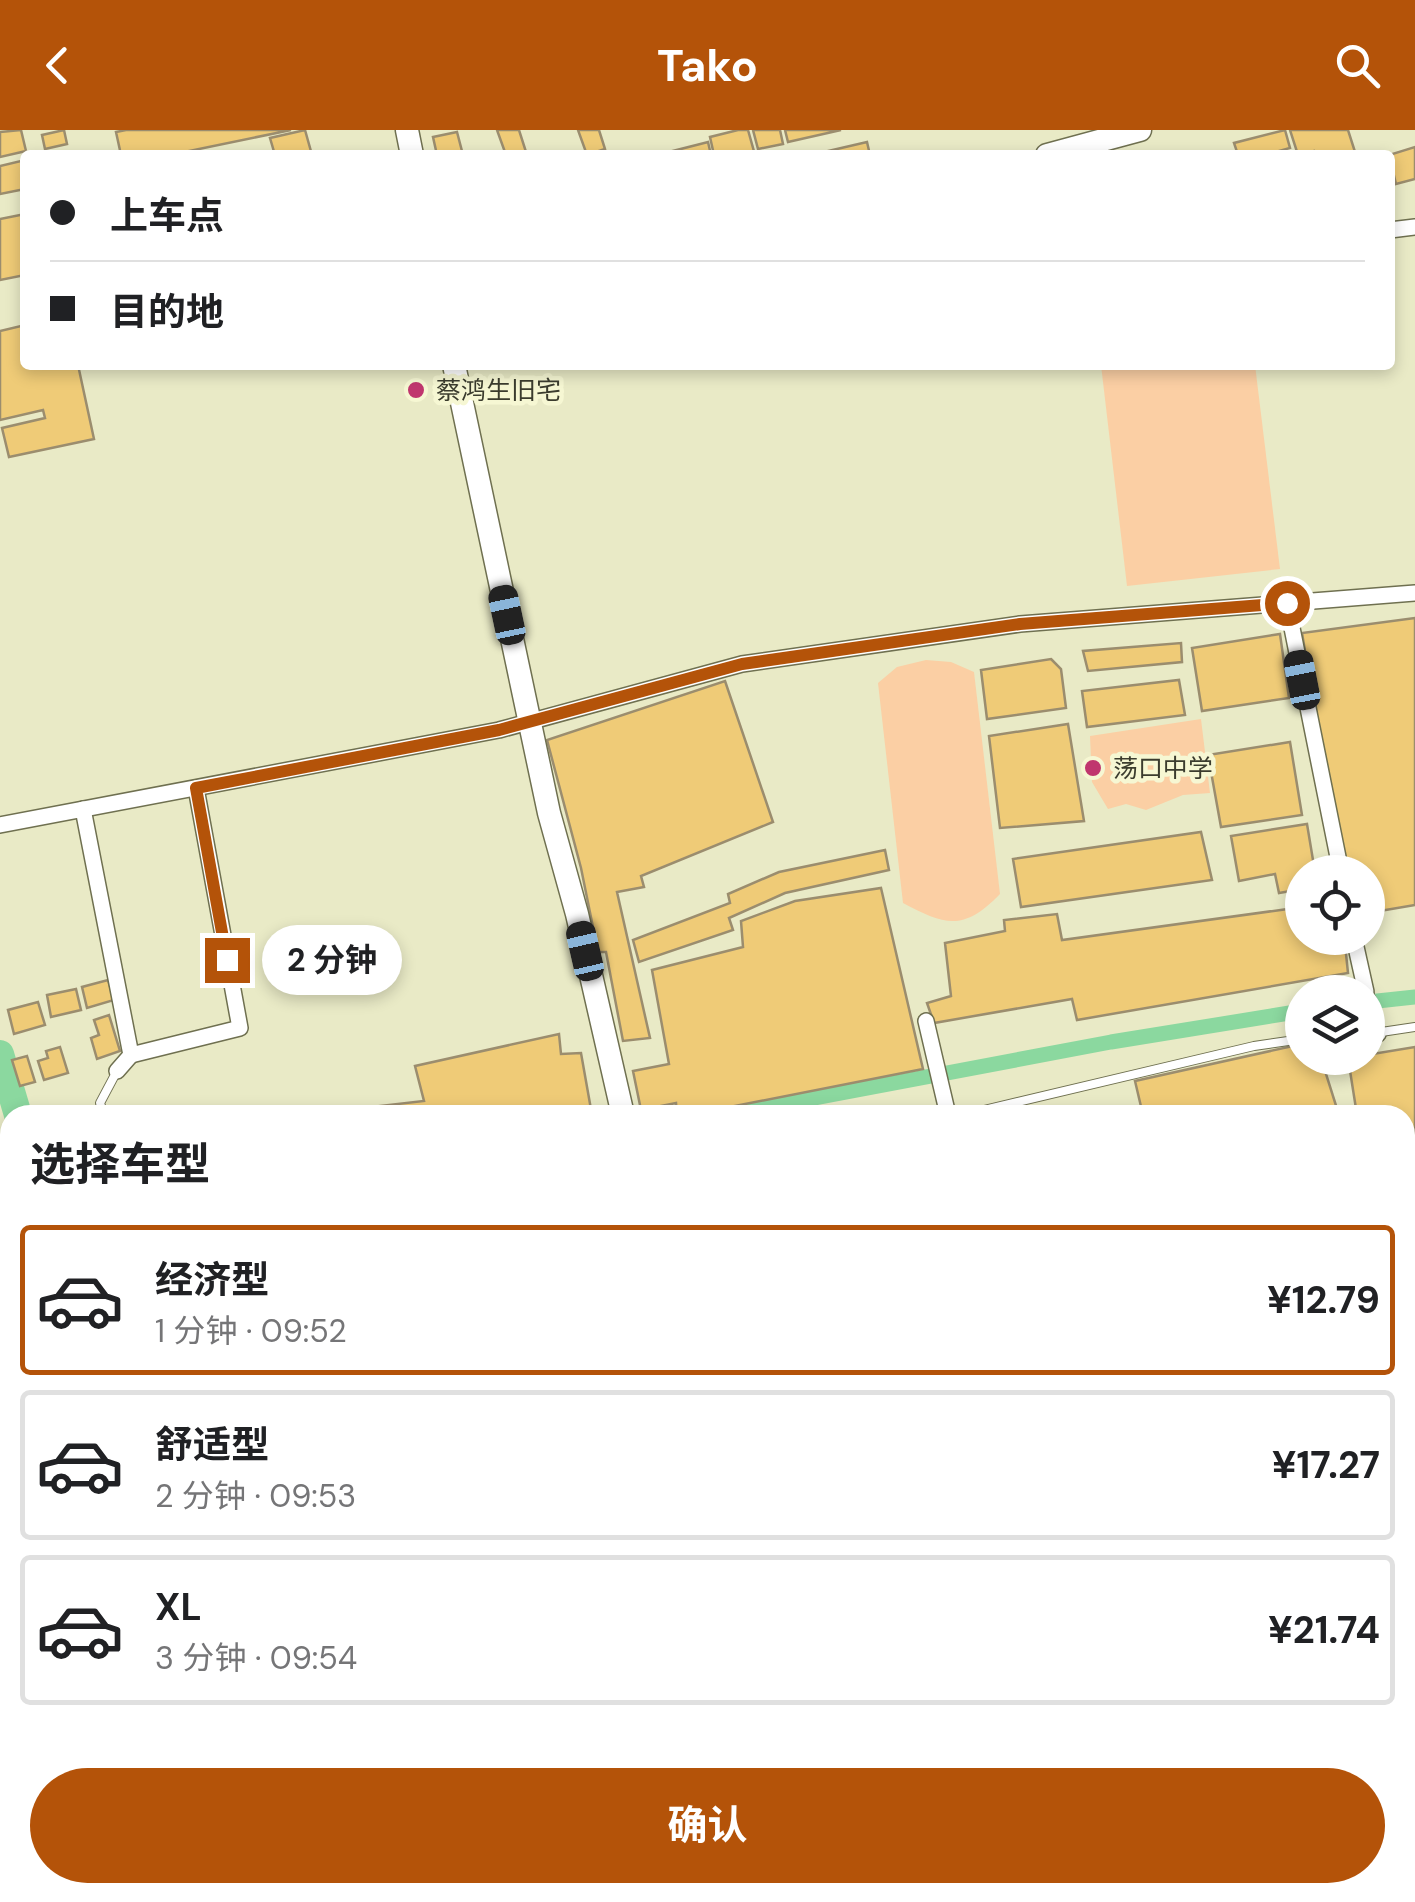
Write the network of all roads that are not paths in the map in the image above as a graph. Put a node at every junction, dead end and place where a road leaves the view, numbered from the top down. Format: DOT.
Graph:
graph roads {
  1 [pos="1140,130"];
  2 [pos="1091,150"];
  3 [pos="455,370"];
  4 [pos="1415,593"];
  5 [pos="1287,603"];
  6 [pos="530,722"];
  7 [pos="196,788"];
  8 [pos="83,809"];
  9 [pos="0,825"];
  10 [pos="1338,855"];
  11 [pos="926,1021"];
  12 [pos="1415,1027"];
  13 [pos="1385,1032"];
  14 [pos="1285,1041"];
  15 [pos="131,1055"];
  16 [pos="118,1071"];
  17 [pos="101,1105"];
  18 [pos="621,1105"];
  19 [pos="946,1105"];
  20 [pos="1006,1105"];
  1 -- 2 [label="street"];
  3 -- 6 [label="street"];
  4 -- 5 [label="street"];
  5 -- 6 [label="street"];
  5 -- 10 [label="street"];
  6 -- 7 [label="street"];
  6 -- 18 [label="street"];
  7 -- 8 [label="street"];
  7 -- 15 [label="street"];
  8 -- 9 [label="street"];
  8 -- 15 [label="street"];
  11 -- 19 [label="street"];
  12 -- 13 [label="lane"];
  14 -- 20 [label="lane"];
  15 -- 16 [label="street"];
  16 -- 17 [label="lane"];
}
